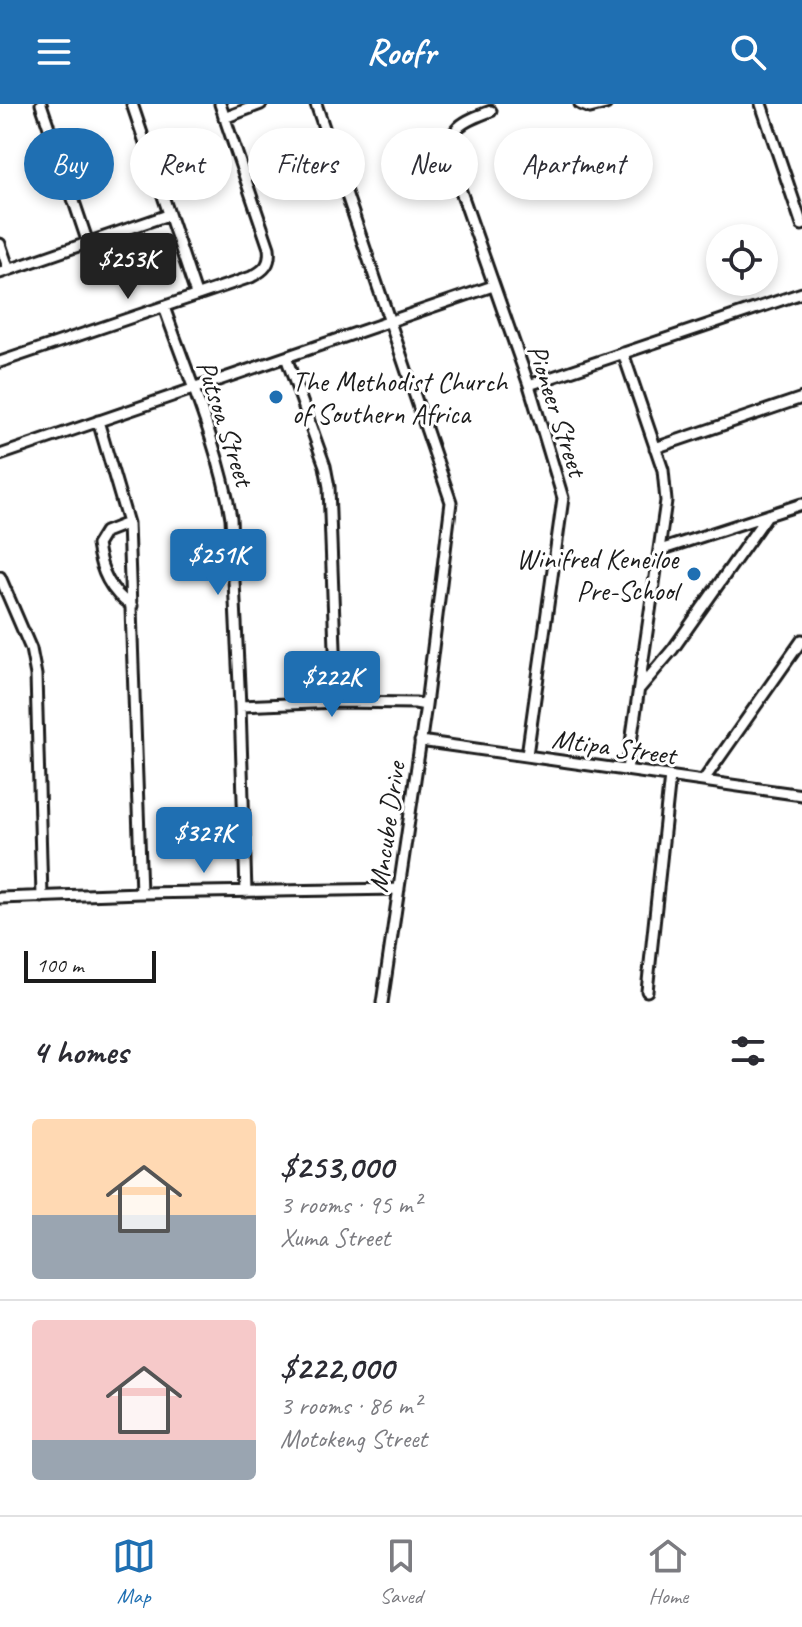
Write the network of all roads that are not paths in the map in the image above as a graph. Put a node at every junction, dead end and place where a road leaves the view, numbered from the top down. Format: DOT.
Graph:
graph roads {
  1 [pos="41,104"];
  2 [pos="132,104"];
  3 [pos="220,104"];
  4 [pos="261,104"];
  5 [pos="316,104"];
  6 [pos="580,104"];
  7 [pos="606,104"];
  8 [pos="761,104"];
  9 [pos="491,111"];
  10 [pos="224,118"];
  11 [pos="168,215"];
  12 [pos="802,225"];
  13 [pos="88,243"];
  14 [pos="0,244"];
  15 [pos="4,272"];
  16 [pos="493,286"];
  17 [pos="802,293"];
  18 [pos="196,294"];
  19 [pos="164,307"];
  20 [pos="390,322"];
  21 [pos="623,353"];
  22 [pos="286,357"];
  23 [pos="0,362"];
  24 [pos="529,385"];
  25 [pos="192,387"];
  26 [pos="802,398"];
  27 [pos="98,421"];
  28 [pos="655,448"];
  29 [pos="0,455"];
  30 [pos="802,504"];
  31 [pos="766,517"];
  32 [pos="128,523"];
  33 [pos="660,550"];
  34 [pos="0,577"];
  35 [pos="132,606"];
  36 [pos="802,640"];
  37 [pos="639,689"];
  38 [pos="337,702"];
  39 [pos="426,705"];
  40 [pos="240,706"];
  41 [pos="420,741"];
  42 [pos="527,755"];
  43 [pos="627,770"];
  44 [pos="670,776"];
  45 [pos="703,781"];
  46 [pos="802,795"];
  47 [pos="399,889"];
  48 [pos="246,892"];
  49 [pos="141,893"];
  50 [pos="42,897"];
  51 [pos="5,898"];
  52 [pos="647,991"];
  53 [pos="382,1003"];
  1 -- 13 [label="street"];
  2 -- 11 [label="street"];
  3 -- 10 [label="street"];
  4 -- 10 [label="street"];
  5 -- 20 [label="street, Mncube Drive"];
  6 -- 7 [label="street"];
  8 -- 12 [label="street"];
  9 -- 16 [label="street, Pioneer Street"];
  10 -- 18 [label="street"];
  11 -- 13 [label="street"];
  11 -- 18 [label="street"];
  13 -- 15 [label="street"];
  14 -- 15 [label="street"];
  16 -- 20 [label="street"];
  16 -- 24 [label="street, Pioneer Street"];
  17 -- 21 [label="street"];
  18 -- 19 [label="street"];
  19 -- 23 [label="street"];
  19 -- 25 [label="street, Putsoa Street"];
  20 -- 22 [label="street"];
  20 -- 39 [label="street, Mncube Drive"];
  21 -- 24 [label="street"];
  21 -- 28 [label="street"];
  22 -- 25 [label="street"];
  22 -- 38 [label="street"];
  24 -- 42 [label="street, Pioneer Street"];
  25 -- 27 [label="street"];
  25 -- 40 [label="street, Putsoa Street"];
  26 -- 28 [label="street"];
  27 -- 29 [label="street"];
  27 -- 32 [label="street"];
  28 -- 33 [label="street"];
  30 -- 31 [label="street"];
  31 -- 33 [label="street"];
  31 -- 37 [label="street"];
  32 -- 35 [label="street"];
  32 -- 35 [label="street"];
  33 -- 37 [label="street"];
  34 -- 50 [label="street"];
  35 -- 49 [label="street"];
  36 -- 45 [label="street"];
  37 -- 43 [label="street"];
  38 -- 39 [label="street"];
  38 -- 40 [label="street"];
  39 -- 41 [label="street, Mncube Drive"];
  40 -- 48 [label="street, Putsoa Street"];
  41 -- 42 [label="street, Mtipa Street"];
  41 -- 47 [label="street, Mncube Drive"];
  42 -- 43 [label="street, Mtipa Street"];
  43 -- 44 [label="street, Mtipa Street"];
  44 -- 45 [label="street, Mtipa Street"];
  44 -- 52 [label="street"];
  45 -- 46 [label="street, Mtipa Street"];
  47 -- 48 [label="street"];
  47 -- 53 [label="street, Mncube Drive"];
  48 -- 49 [label="street"];
  49 -- 50 [label="street"];
  50 -- 51 [label="street"];
}
